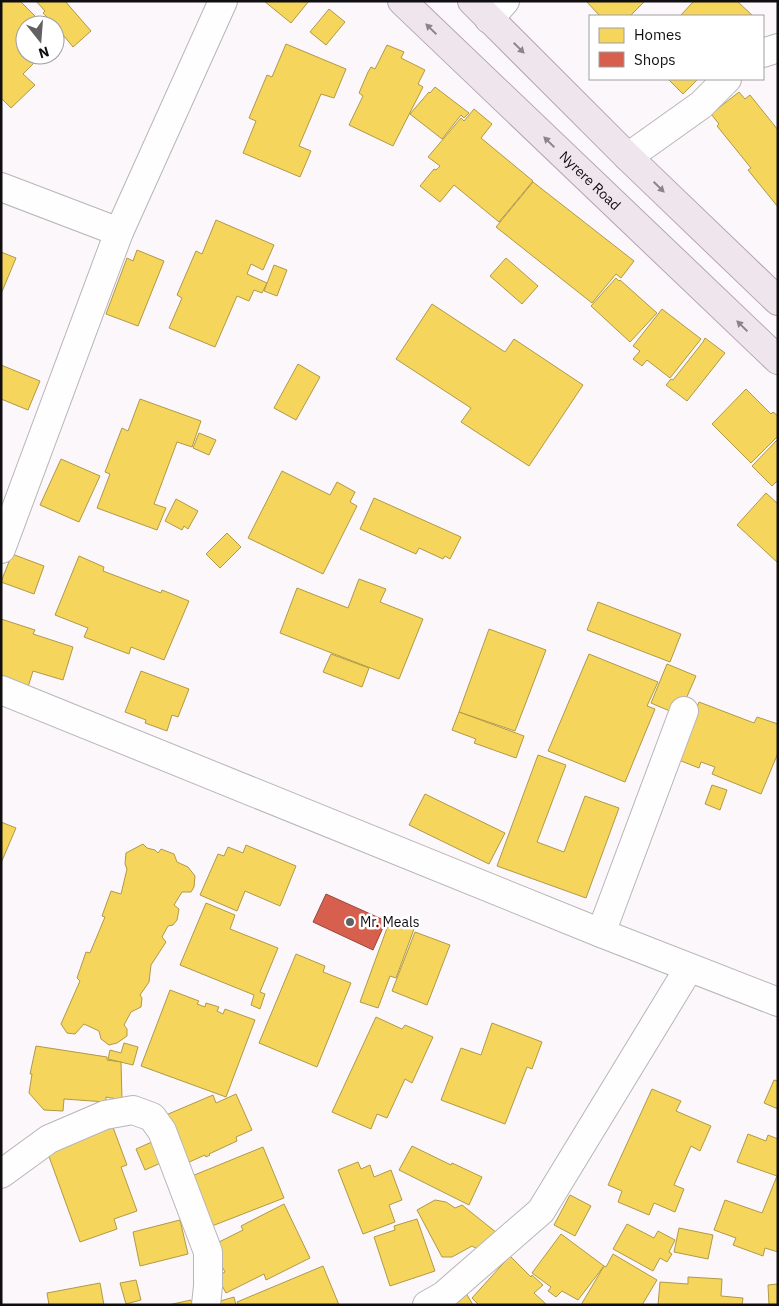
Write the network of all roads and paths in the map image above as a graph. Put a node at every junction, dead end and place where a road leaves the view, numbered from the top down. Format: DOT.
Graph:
graph roads {
  1 [pos="223,1"];
  2 [pos="402,1"];
  3 [pos="489,7"];
  4 [pos="778,48"];
  5 [pos="764,54"];
  6 [pos="726,80"];
  7 [pos="628,157"];
  8 [pos="1,187"];
  9 [pos="119,232"];
  10 [pos="778,301"];
  11 [pos="778,360"];
  12 [pos="1,549"];
  13 [pos="1,690"];
  14 [pos="684,711"];
  15 [pos="601,933"];
  16 [pos="689,968"];
  17 [pos="778,1002"];
  18 [pos="1,1174"];
  19 [pos="206,1305"];
  20 [pos="427,1305"];
  1 -- 9 [label="street"];
  11 -- 2 [label="main road, Nyrere Road, one-way"];
  3 -- 7 [label="main road, one-way"];
  4 -- 5 [label="street"];
  6 -- 7 [label="street"];
  7 -- 10 [label="main road, one-way"];
  8 -- 9 [label="street"];
  9 -- 12 [label="street"];
  13 -- 15 [label="street"];
  14 -- 15 [label="street"];
  15 -- 16 [label="street"];
  16 -- 17 [label="street"];
  16 -- 20 [label="street"];
  18 -- 19 [label="street"];
}
